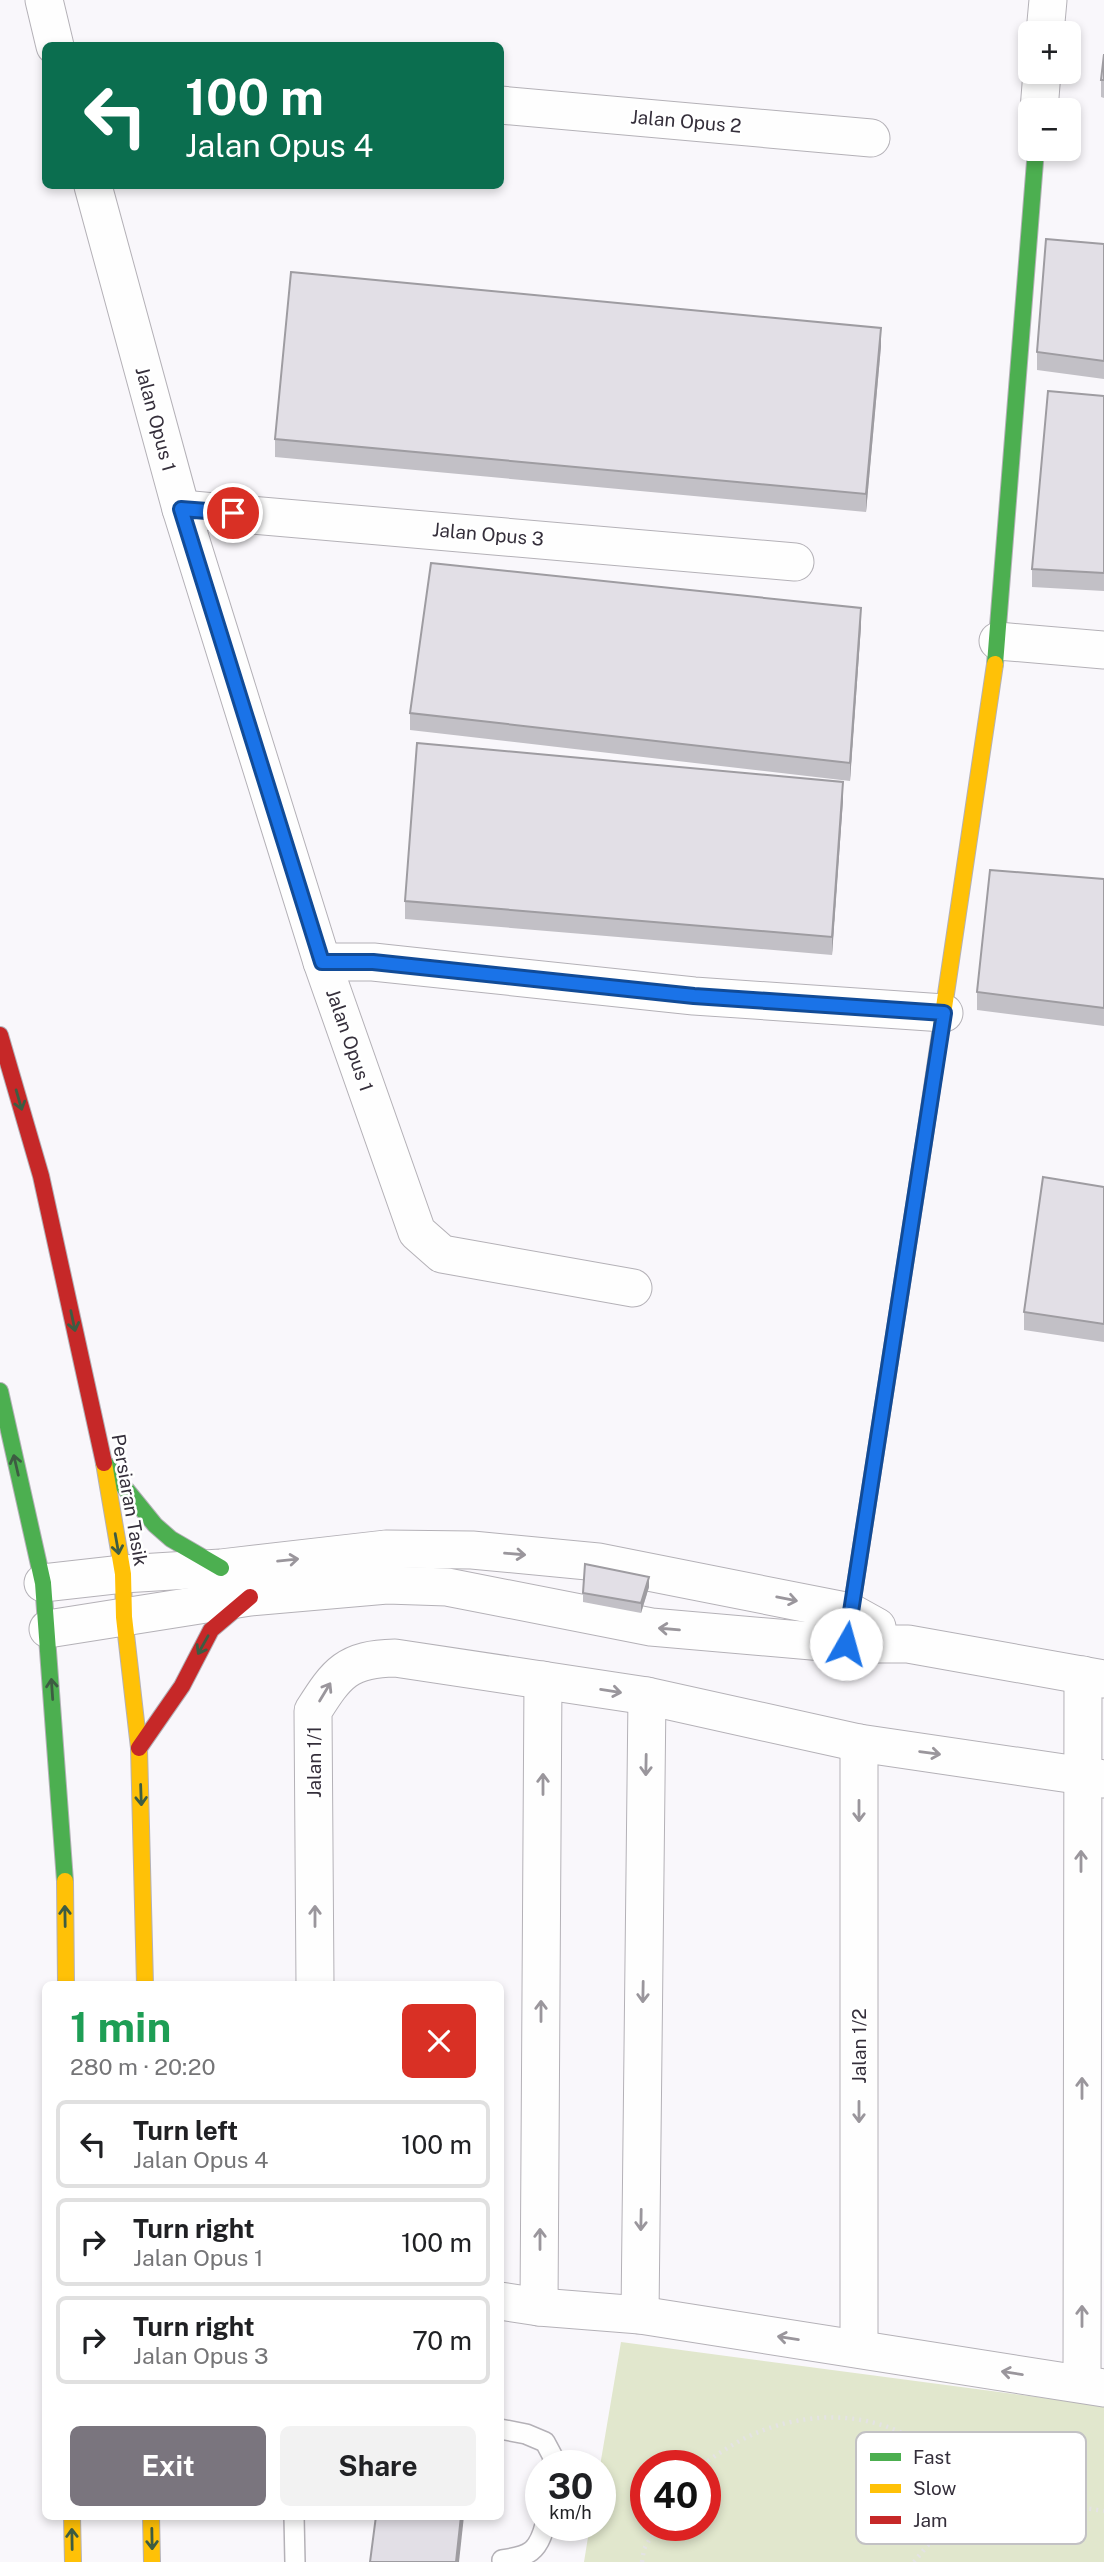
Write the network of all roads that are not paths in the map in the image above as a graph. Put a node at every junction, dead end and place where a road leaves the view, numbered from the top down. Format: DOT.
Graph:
graph roads {
  1 [pos="44,0"];
  2 [pos="1048,0"];
  3 [pos="1046,21"];
  4 [pos="54,42"];
  5 [pos="504,105"];
  6 [pos="871,138"];
  7 [pos="1035,161"];
  8 [pos="94,189"];
  9 [pos="181,509"];
  10 [pos="795,562"];
  11 [pos="998,641"];
  12 [pos="1104,650"];
  13 [pos="322,962"];
  14 [pos="944,1013"];
  15 [pos="0,1035"];
  16 [pos="633,1288"];
  17 [pos="0,1391"];
  18 [pos="103,1460"];
  19 [pos="386,1549"];
  20 [pos="220,1568"];
  21 [pos="122,1574"];
  22 [pos="43,1583"];
  23 [pos="387,1585"];
  24 [pos="736,1589"];
  25 [pos="250,1597"];
  26 [pos="124,1617"];
  27 [pos="848,1628"];
  28 [pos="48,1629"];
  29 [pos="728,1635"];
  30 [pos="1093,1677"];
  31 [pos="543,1681"];
  32 [pos="647,1696"];
  33 [pos="859,1743"];
  34 [pos="139,1748"];
  35 [pos="1093,1777"];
  36 [pos="66,1981"];
  37 [pos="145,1981"];
  38 [pos="316,1981"];
  39 [pos="504,2302"];
  40 [pos="539,2307"];
  41 [pos="640,2315"];
  42 [pos="859,2349"];
  43 [pos="1093,2386"];
  44 [pos="504,2430"];
  45 [pos="548,2450"];
  46 [pos="72,2520"];
  47 [pos="151,2520"];
  48 [pos="294,2520"];
  49 [pos="540,2541"];
  50 [pos="502,2560"];
  51 [pos="73,2562"];
  52 [pos="152,2562"];
  53 [pos="295,2562"];
  1 -- 4 [label="street"];
  2 -- 3 [label="street"];
  5 -- 6 [label="street, Jalan Opus 2"];
  7 -- 11 [label="main road"];
  8 -- 9 [label="street, Jalan Opus 1"];
  9 -- 10 [label="street, Jalan Opus 3"];
  9 -- 13 [label="street, Jalan Opus 1"];
  11 -- 12 [label="street"];
  11 -- 14 [label="main road"];
  13 -- 14 [label="street"];
  13 -- 16 [label="street, Jalan Opus 1"];
  14 -- 27 [label="main road"];
  15 -- 18 [label="main road, Persiaran Tasik, one-way"];
  22 -- 17 [label="main road, one-way"];
  18 -- 20 [label="main road"];
  18 -- 21 [label="main road, Persiaran Tasik, one-way"];
  20 -- 19 [label="street, one-way"];
  19 -- 23 [label="street"];
  19 -- 24 [label="street, one-way"];
  20 -- 21 [label="street"];
  21 -- 22 [label="street"];
  21 -- 26 [label="main road, Persiaran Tasik"];
  22 -- 28 [label="main road"];
  23 -- 25 [label="street"];
  29 -- 23 [label="street, one-way"];
  24 -- 27 [label="street, one-way"];
  24 -- 29 [label="street"];
  25 -- 26 [label="street"];
  25 -- 34 [label="main road, one-way"];
  26 -- 28 [label="street"];
  26 -- 34 [label="main road, Persiaran Tasik"];
  27 -- 29 [label="street"];
  27 -- 30 [label="street"];
  36 -- 28 [label="main road, one-way"];
  30 -- 35 [label="street"];
  31 -- 32 [label="street, Jalan 1/1, one-way"];
  38 -- 31 [label="street, Jalan 1/1, one-way"];
  40 -- 31 [label="street, one-way"];
  32 -- 33 [label="street, Jalan 1/1"];
  32 -- 41 [label="street, one-way"];
  33 -- 35 [label="street, Jalan 1/1, one-way"];
  33 -- 42 [label="street, Jalan 1/2, one-way"];
  34 -- 37 [label="main road, Persiaran Tasik, one-way"];
  43 -- 35 [label="street, one-way"];
  39 -- 40 [label="street"];
  40 -- 41 [label="street"];
  42 -- 41 [label="street, one-way"];
  43 -- 42 [label="street, one-way"];
  44 -- 45 [label="lane"];
  51 -- 46 [label="main road, one-way"];
  47 -- 52 [label="main road, one-way"];
  48 -- 53 [label="lane"];
  49 -- 50 [label="lane"];
}
